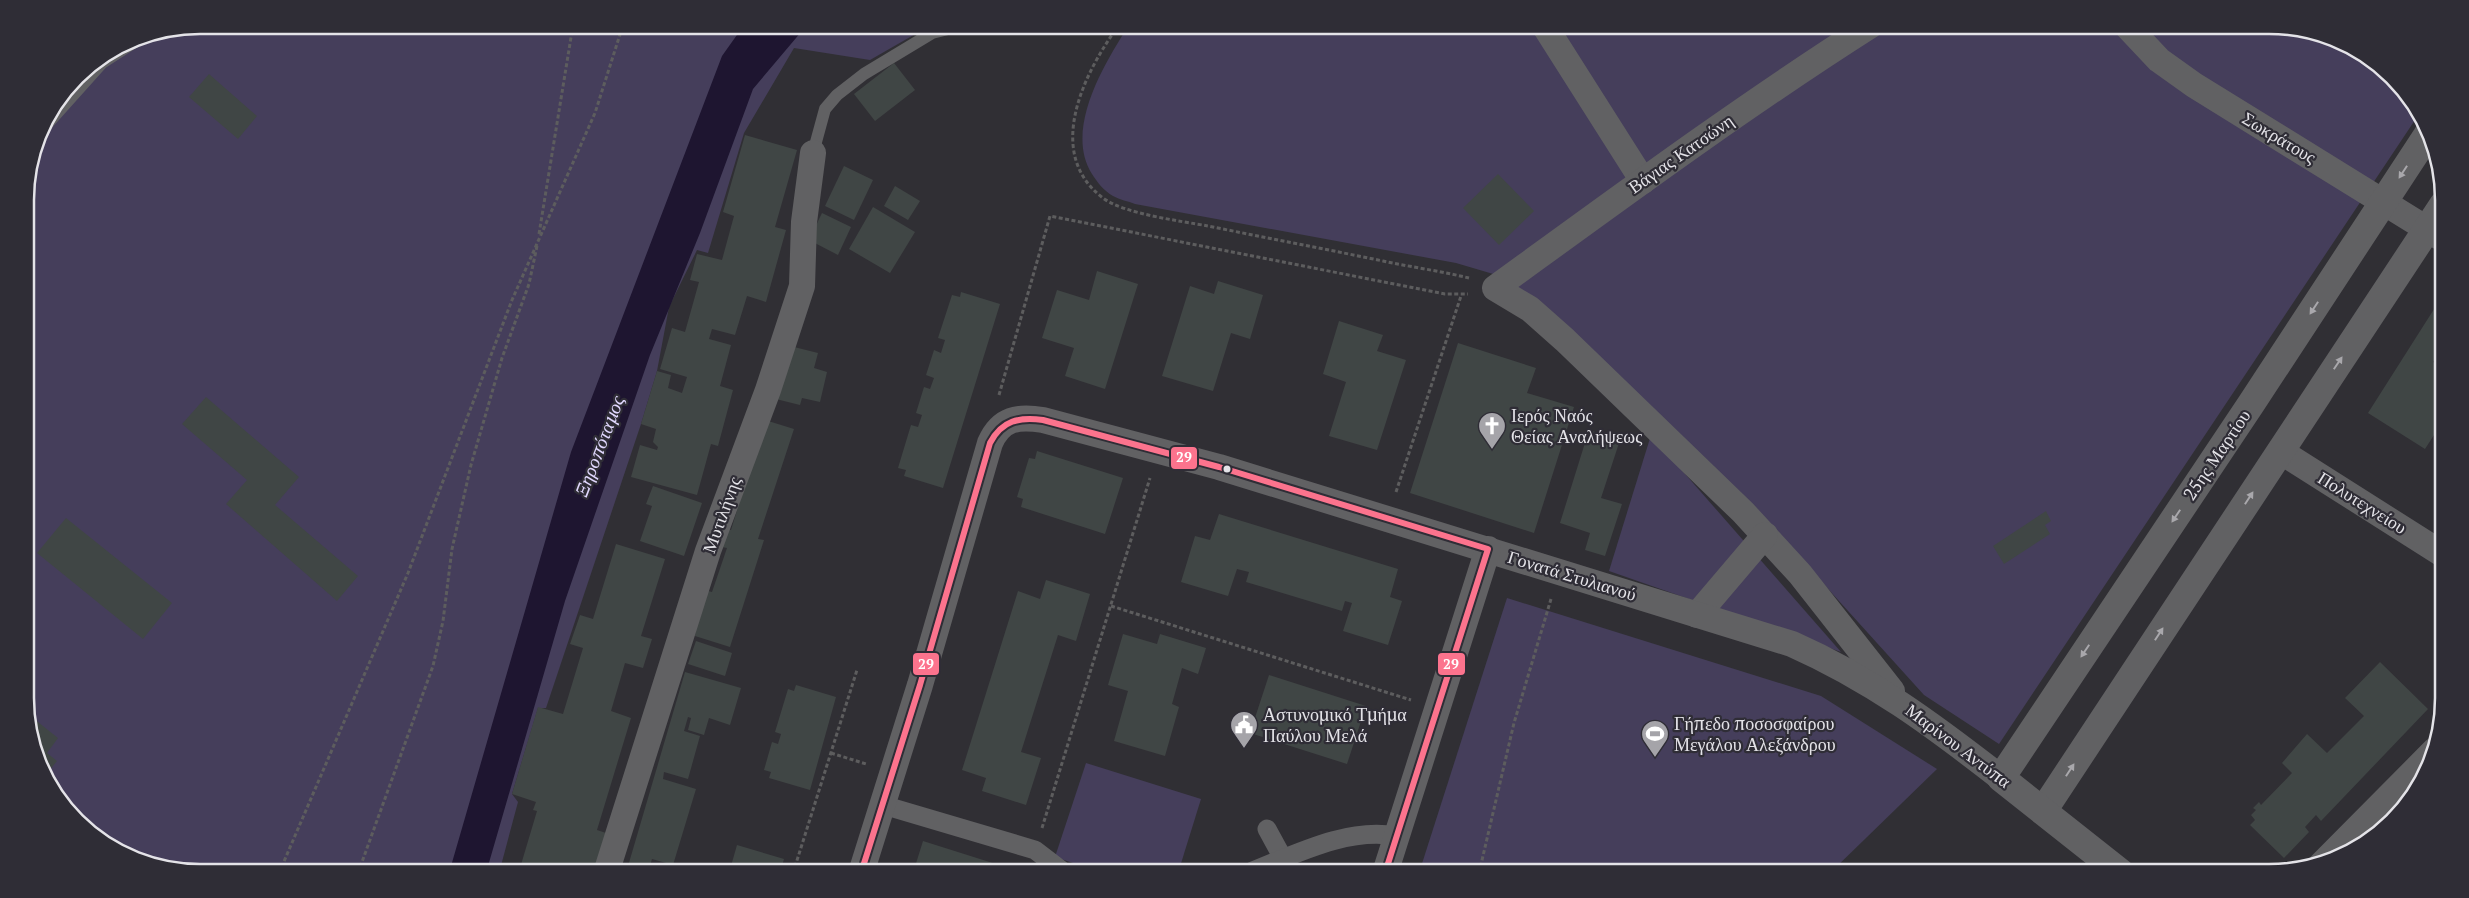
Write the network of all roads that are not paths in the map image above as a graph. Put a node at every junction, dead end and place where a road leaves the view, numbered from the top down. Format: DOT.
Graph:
graph roads {
  1 [pos="930,34"];
  2 [pos="1550,34"];
  3 [pos="1857,34"];
  4 [pos="2134,34"];
  5 [pos="94,72"];
  6 [pos="63,106"];
  7 [pos="2424,140"];
  8 [pos="814,153"];
  9 [pos="1643,181"];
  10 [pos="2384,202"];
  11 [pos="2435,234"];
  12 [pos="2280,451"];
  13 [pos="1765,535"];
  14 [pos="1488,549"];
  15 [pos="2435,549"];
  16 [pos="1697,615"];
  17 [pos="1781,641"];
  18 [pos="1902,704"];
  19 [pos="2418,772"];
  20 [pos="2001,778"];
  21 [pos="883,805"];
  22 [pos="2043,811"];
  23 [pos="2382,816"];
  24 [pos="1267,829"];
  25 [pos="1396,836"];
  26 [pos="2343,847"];
  27 [pos="609,864"];
  28 [pos="864,864"];
  29 [pos="1053,864"];
  30 [pos="1287,864"];
  31 [pos="1293,864"];
  32 [pos="1388,864"];
  33 [pos="2110,864"];
  1 -- 8 [label="lane"];
  2 -- 9 [label="street"];
  3 -- 9 [label="street, Βάγιας Κατσώνη"];
  4 -- 10 [label="street, Σωκράτους"];
  5 -- 6 [label="lane"];
  7 -- 10 [label="street, 25ης Μαρτίου, one-way"];
  8 -- 27 [label="street, Μυτιλήνης"];
  9 -- 13 [label="street, Βάγιας Κατσώνη"];
  10 -- 11 [label="street, Σωκράτους"];
  10 -- 20 [label="street, 25ης Μαρτίου, one-way"];
  12 -- 11 [label="street, one-way"];
  12 -- 15 [label="street, Πολυτεχνείου"];
  22 -- 12 [label="street, one-way"];
  13 -- 16 [label="street"];
  13 -- 18 [label="street"];
  14 -- 16 [label="street, Γονατά Στυλιανού"];
  14 -- 21 [label="street, Γονατά Στυλιανού"];
  14 -- 25 [label="street"];
  16 -- 17 [label="street, Γονατά Στυλιανού"];
  17 -- 18 [label="street, Μαρίνου Αντύπα"];
  18 -- 20 [label="street, Μαρίνου Αντύπα"];
  19 -- 23 [label="street"];
  20 -- 22 [label="street, Μαρίνου Αντύπα"];
  21 -- 28 [label="street"];
  21 -- 29 [label="street"];
  22 -- 33 [label="street, Μαρίνου Αντύπα"];
  23 -- 26 [label="street"];
  24 -- 30 [label="street"];
  25 -- 31 [label="street"];
  25 -- 32 [label="street"];
}
